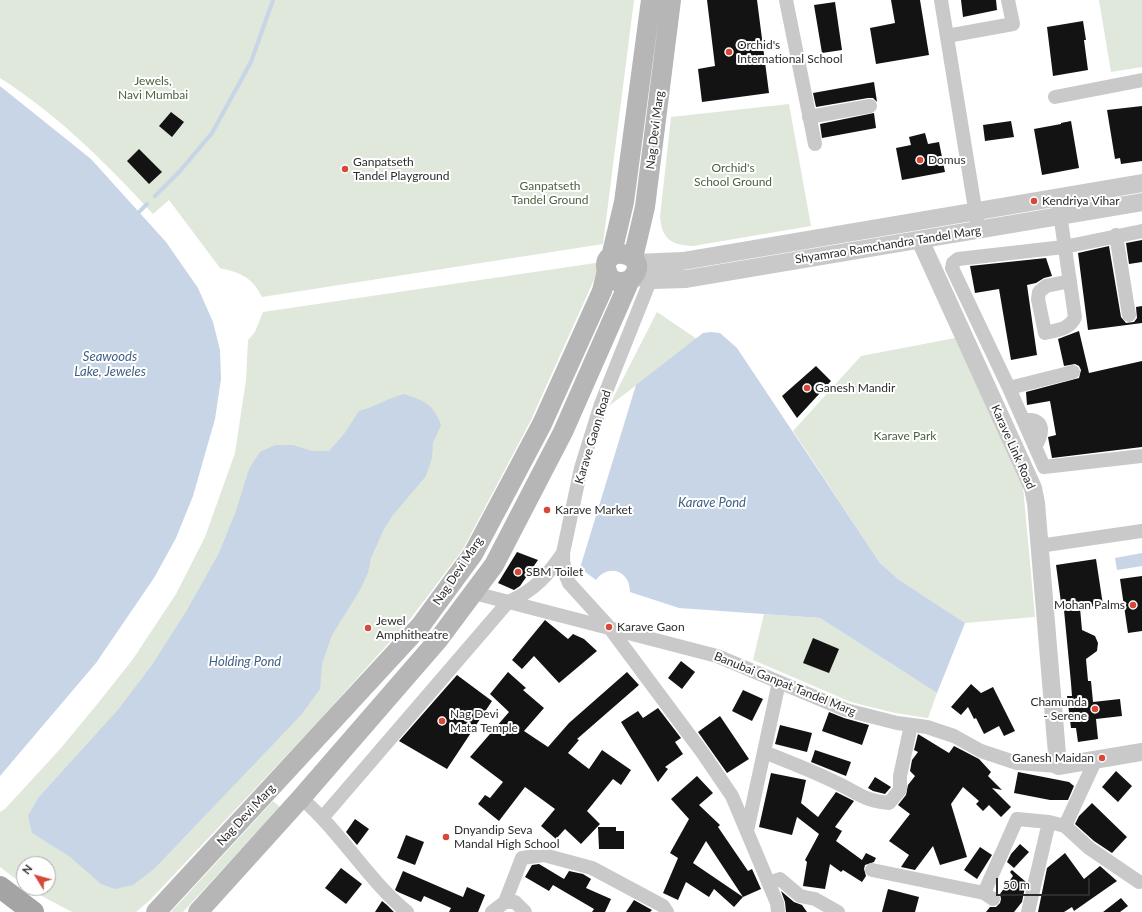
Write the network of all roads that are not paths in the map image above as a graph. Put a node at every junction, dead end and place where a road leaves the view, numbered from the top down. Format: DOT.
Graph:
graph roads {
  1 [pos="651,0"];
  2 [pos="671,0"];
  3 [pos="786,0"];
  4 [pos="941,0"];
  5 [pos="1008,0"];
  6 [pos="947,36"];
  7 [pos="1142,80"];
  8 [pos="1055,97"];
  9 [pos="870,106"];
  10 [pos="809,117"];
  11 [pos="815,144"];
  12 [pos="1142,183"];
  13 [pos="1058,197"];
  14 [pos="1142,202"];
  15 [pos="975,211"];
  16 [pos="1061,216"];
  17 [pos="978,230"];
  18 [pos="1142,231"];
  19 [pos="1116,236"];
  20 [pos="920,240"];
  21 [pos="1064,247"];
  22 [pos="609,264"];
  23 [pos="637,271"];
  24 [pos="1070,282"];
  25 [pos="1129,315"];
  26 [pos="1073,372"];
  27 [pos="1009,388"];
  28 [pos="1142,456"];
  29 [pos="1142,531"];
  30 [pos="1039,546"];
  31 [pos="563,554"];
  32 [pos="474,593"];
  33 [pos="508,602"];
  34 [pos="609,627"];
  35 [pos="779,682"];
  36 [pos="911,725"];
  37 [pos="764,752"];
  38 [pos="1142,752"];
  39 [pos="1096,759"];
  40 [pos="1058,766"];
  41 [pos="270,789"];
  42 [pos="296,804"];
  43 [pos="323,817"];
  44 [pos="1049,822"];
  45 [pos="1065,826"];
  46 [pos="747,831"];
  47 [pos="872,870"];
  48 [pos="1139,882"];
  49 [pos="769,883"];
  50 [pos="0,887"];
  51 [pos="505,902"];
  52 [pos="26,906"];
  53 [pos="42,912"];
  54 [pos="156,912"];
  55 [pos="198,912"];
  56 [pos="407,912"];
  57 [pos="492,912"];
  58 [pos="525,912"];
  59 [pos="667,912"];
  60 [pos="778,912"];
  61 [pos="838,912"];
  62 [pos="1028,912"];
  1 -- 22 [label="main road, Nag Devi Marg"];
  2 -- 23 [label="main road, Nag Devi Marg"];
  3 -- 10 [label="street"];
  4 -- 6 [label="street"];
  5 -- 6 [label="street"];
  6 -- 15 [label="street"];
  7 -- 8 [label="street"];
  9 -- 10 [label="street"];
  10 -- 11 [label="street"];
  12 -- 13 [label="street, Shyamrao Ramchandra Tandel Marg"];
  13 -- 15 [label="street, Shyamrao Ramchandra Tandel Marg"];
  13 -- 16 [label="street"];
  14 -- 16 [label="street, Shyamrao Ramchandra Tandel Marg"];
  15 -- 17 [label="street"];
  15 -- 23 [label="street, Shyamrao Ramchandra Tandel Marg"];
  16 -- 17 [label="street, Shyamrao Ramchandra Tandel Marg"];
  16 -- 21 [label="street"];
  17 -- 20 [label="street, Shyamrao Ramchandra Tandel Marg"];
  18 -- 19 [label="street"];
  19 -- 21 [label="street"];
  19 -- 25 [label="street"];
  20 -- 23 [label="street, Shyamrao Ramchandra Tandel Marg"];
  20 -- 30 [label="street, Karave Link Road"];
  21 -- 24 [label="street"];
  21 -- 27 [label="street"];
  22 -- 23 [label="main road"];
  22 -- 23 [label="main road"];
  22 -- 41 [label="main road, Nag Devi Marg"];
  23 -- 31 [label="street, Karave Gaon Road"];
  23 -- 32 [label="main road, Nag Devi Marg"];
  26 -- 27 [label="street"];
  27 -- 28 [label="street"];
  29 -- 30 [label="street"];
  30 -- 40 [label="street, Karave Link Road"];
  31 -- 33 [label="street"];
  31 -- 34 [label="street, Karave Gaon Road"];
  32 -- 33 [label="street, Banubai Ganpat Tandel Marg"];
  32 -- 42 [label="main road, Nag Devi Marg"];
  33 -- 34 [label="street, Banubai Ganpat Tandel Marg"];
  33 -- 43 [label="street"];
  34 -- 35 [label="street, Banubai Ganpat Tandel Marg"];
  34 -- 46 [label="street, Karave Gaon Road"];
  35 -- 36 [label="street, Banubai Ganpat Tandel Marg"];
  35 -- 37 [label="street"];
  36 -- 37 [label="street"];
  36 -- 40 [label="street, Banubai Ganpat Tandel Marg"];
  37 -- 46 [label="street"];
  38 -- 39 [label="street, Banubai Ganpat Tandel Marg"];
  39 -- 40 [label="street, Banubai Ganpat Tandel Marg"];
  39 -- 45 [label="street"];
  41 -- 42 [label="main road"];
  41 -- 54 [label="main road, Nag Devi Marg"];
  42 -- 43 [label="street"];
  42 -- 55 [label="main road, Nag Devi Marg"];
  43 -- 56 [label="street"];
  44 -- 45 [label="street"];
  44 -- 47 [label="street"];
  44 -- 62 [label="street"];
  45 -- 48 [label="street"];
  46 -- 49 [label="street, Karave Gaon Road"];
  49 -- 60 [label="street, Karave Gaon Road"];
  49 -- 61 [label="street"];
  50 -- 52 [label="main road"];
  51 -- 57 [label="street"];
  51 -- 58 [label="street"];
  51 -- 59 [label="street"];
  52 -- 53 [label="main road"];
}
